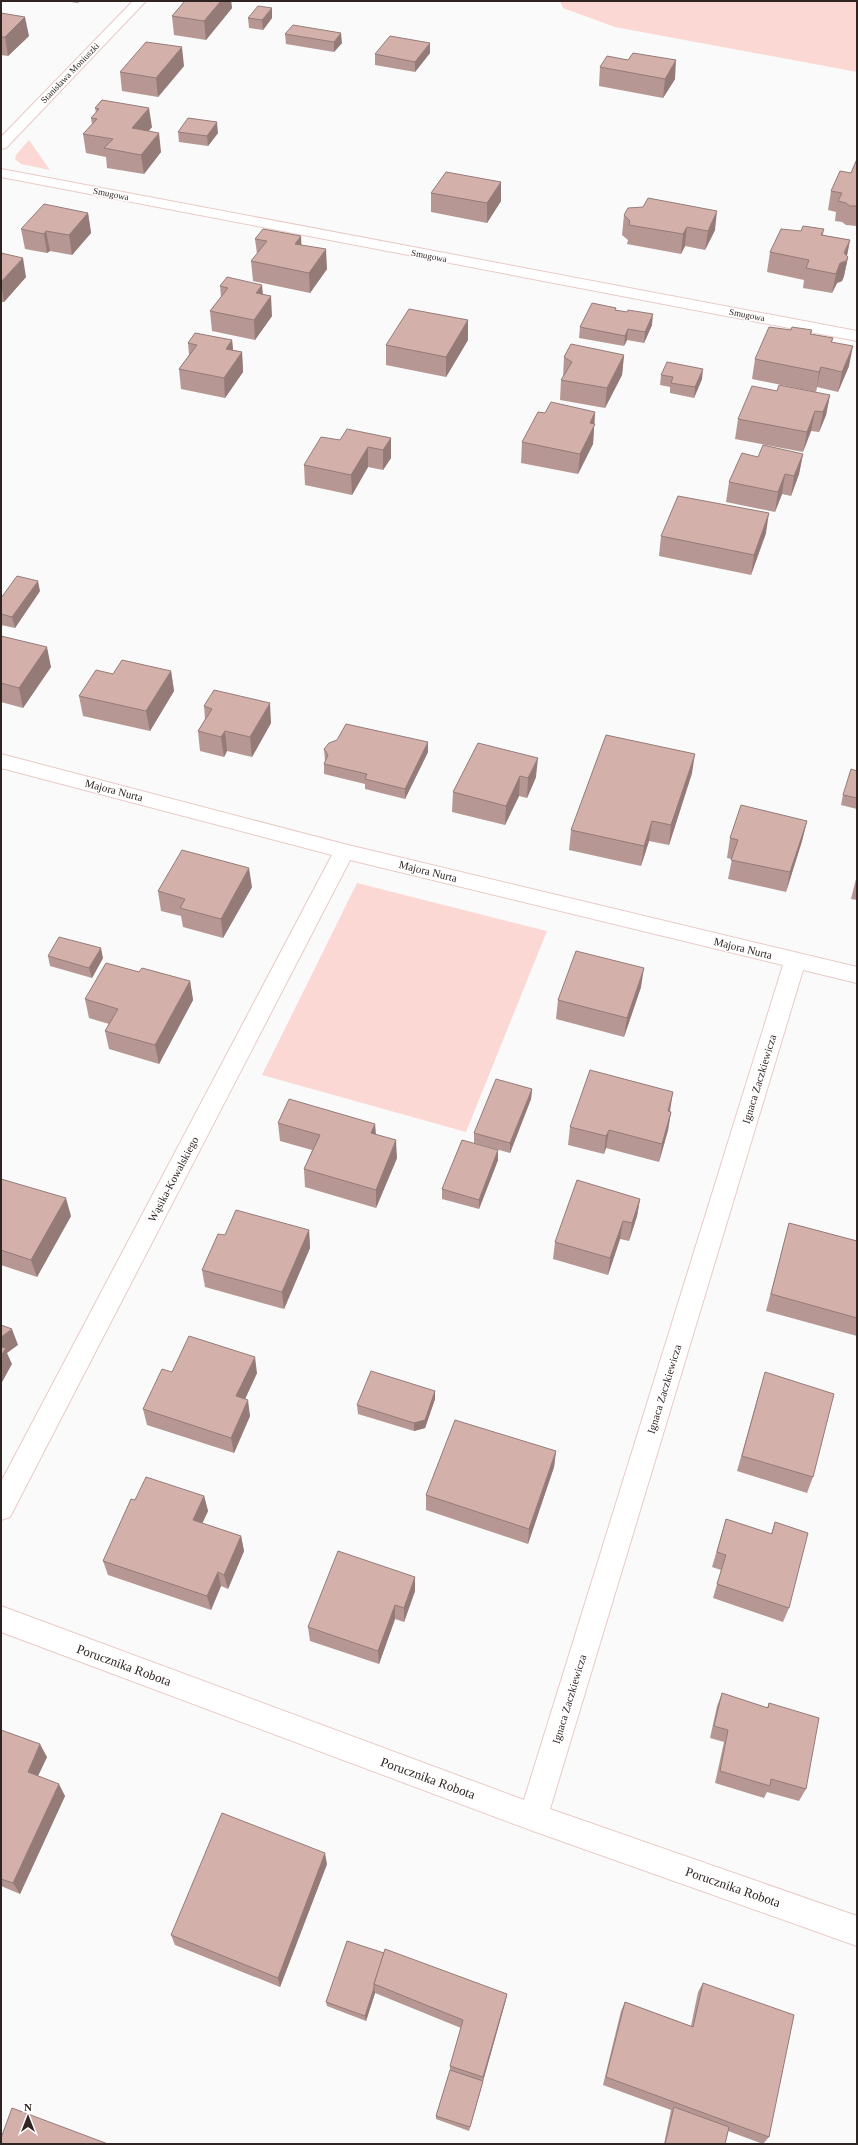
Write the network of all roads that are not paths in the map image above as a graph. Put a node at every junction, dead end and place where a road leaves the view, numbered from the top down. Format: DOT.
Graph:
graph roads {
  1 [pos="140,1"];
  2 [pos="1,145"];
  3 [pos="1,173"];
  4 [pos="857,336"];
  5 [pos="1,761"];
  6 [pos="344,851"];
  7 [pos="795,961"];
  8 [pos="857,975"];
  9 [pos="1,1508"];
  10 [pos="1,1619"];
  11 [pos="533,1817"];
  12 [pos="857,1931"];
  1 -- 2 [label="street, Stanisława Moniuszki"];
  3 -- 4 [label="street, Smugowa"];
  5 -- 6 [label="street, Majora Nurta"];
  6 -- 7 [label="street, Majora Nurta"];
  6 -- 9 [label="street, Wąsika-Kowalskiego"];
  7 -- 8 [label="street, Majora Nurta"];
  7 -- 11 [label="street, Ignaca Zaczkiewicza"];
  10 -- 11 [label="street, Porucznika Robota"];
  11 -- 12 [label="street, Porucznika Robota"];
}
